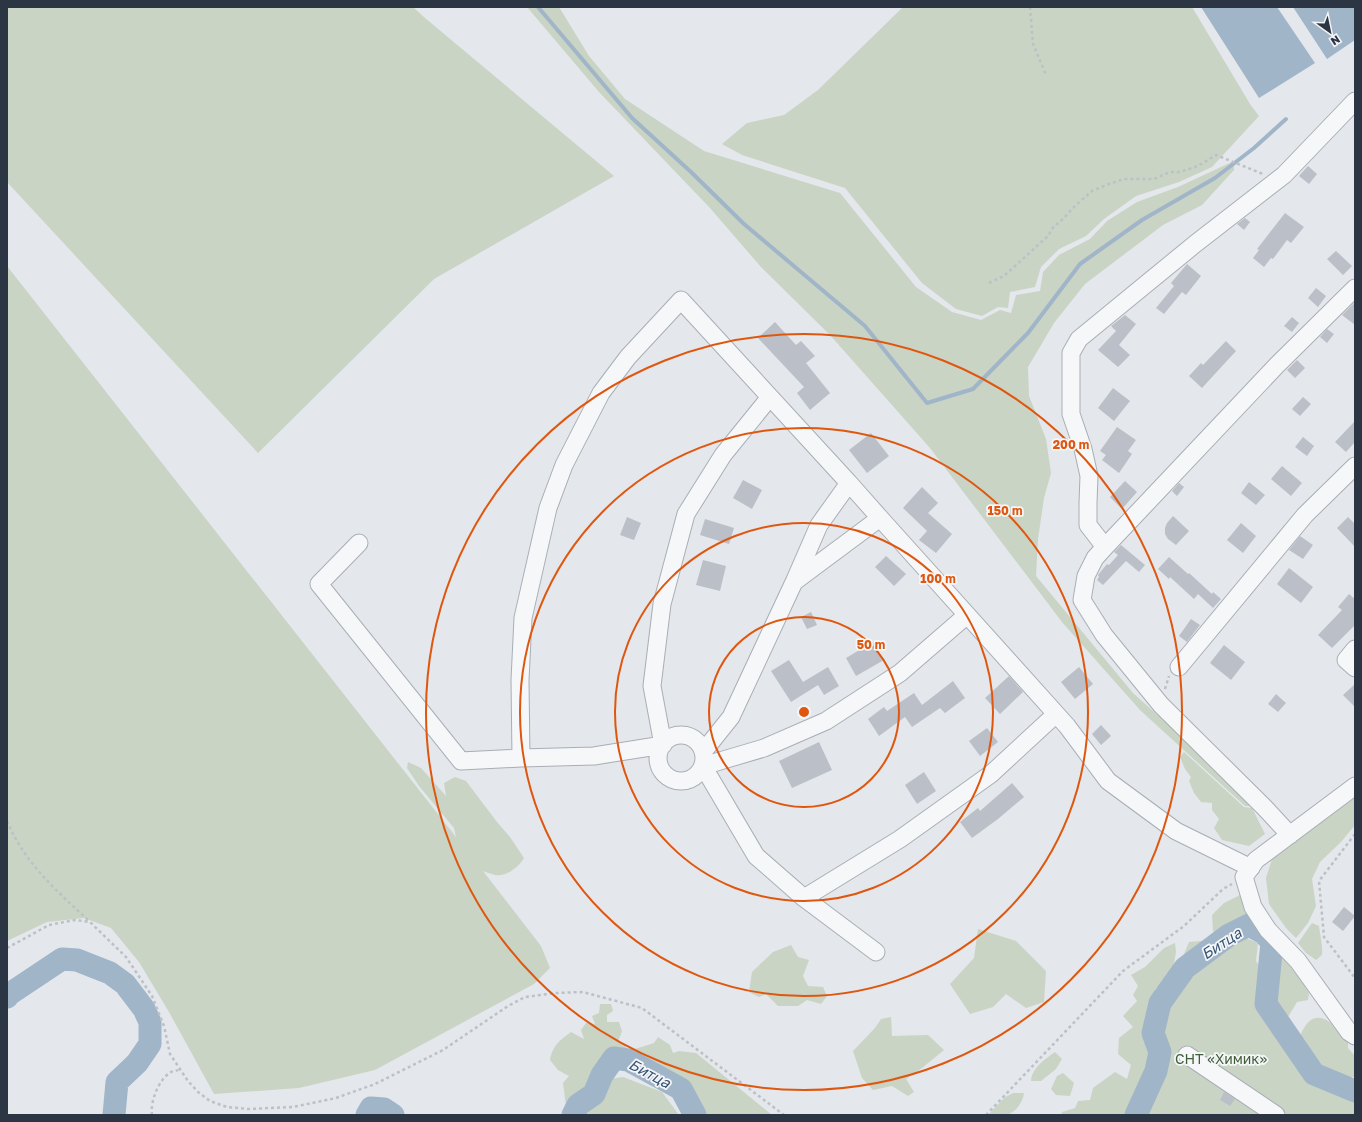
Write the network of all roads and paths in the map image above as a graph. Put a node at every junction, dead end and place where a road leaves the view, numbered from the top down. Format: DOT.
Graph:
graph roads {
  1 [pos="1030,7"];
  2 [pos="1046,75"];
  3 [pos="1355,101"];
  4 [pos="1274,182"];
  5 [pos="989,283"];
  6 [pos="1355,288"];
  7 [pos="770,397"];
  8 [pos="1355,466"];
  9 [pos="849,483"];
  10 [pos="880,518"];
  11 [pos="359,543"];
  12 [pos="1105,546"];
  13 [pos="794,582"];
  14 [pos="967,615"];
  15 [pos="1355,649"];
  16 [pos="1178,666"];
  17 [pos="1355,668"];
  18 [pos="1161,705"];
  19 [pos="1056,714"];
  20 [pos="662,745"];
  21 [pos="521,758"];
  22 [pos="703,759"];
  23 [pos="1355,786"];
  24 [pos="7,821"];
  25 [pos="1355,834"];
  26 [pos="1290,835"];
  27 [pos="1247,873"];
  28 [pos="804,898"];
  29 [pos="90,922"];
  30 [pos="7,948"];
  31 [pos="876,952"];
  32 [pos="1355,978"];
  33 [pos="1355,1036"];
  34 [pos="1187,1054"];
  35 [pos="180,1070"];
  36 [pos="152,1115"];
  37 [pos="784,1115"];
  38 [pos="986,1115"];
  39 [pos="1276,1115"];
  1 -- 2 [label="path"];
  3 -- 4 [label="lane"];
  4 -- 5 [label="path"];
  4 -- 12 [label="lane"];
  6 -- 12 [label="lane"];
  7 -- 9 [label="lane"];
  7 -- 20 [label="lane"];
  7 -- 21 [label="lane"];
  8 -- 16 [label="lane"];
  9 -- 10 [label="lane"];
  9 -- 13 [label="lane"];
  10 -- 13 [label="lane"];
  10 -- 14 [label="lane"];
  11 -- 21 [label="lane"];
  12 -- 18 [label="lane"];
  13 -- 22 [label="lane"];
  14 -- 19 [label="lane"];
  14 -- 22 [label="lane"];
  15 -- 17 [label="lane"];
  16 -- 18 [label="path"];
  18 -- 26 [label="lane"];
  19 -- 27 [label="lane"];
  19 -- 28 [label="lane"];
  20 -- 21 [label="lane"];
  20 -- 22 [label="lane"];
  20 -- 22 [label="lane"];
  22 -- 28 [label="lane"];
  23 -- 26 [label="lane"];
  24 -- 29 [label="path"];
  25 -- 32 [label="path"];
  26 -- 27 [label="lane"];
  27 -- 33 [label="lane"];
  27 -- 38 [label="path"];
  28 -- 31 [label="lane"];
  29 -- 30 [label="path"];
  29 -- 35 [label="path"];
  34 -- 39 [label="lane"];
  35 -- 36 [label="path"];
  35 -- 37 [label="path"];
}
